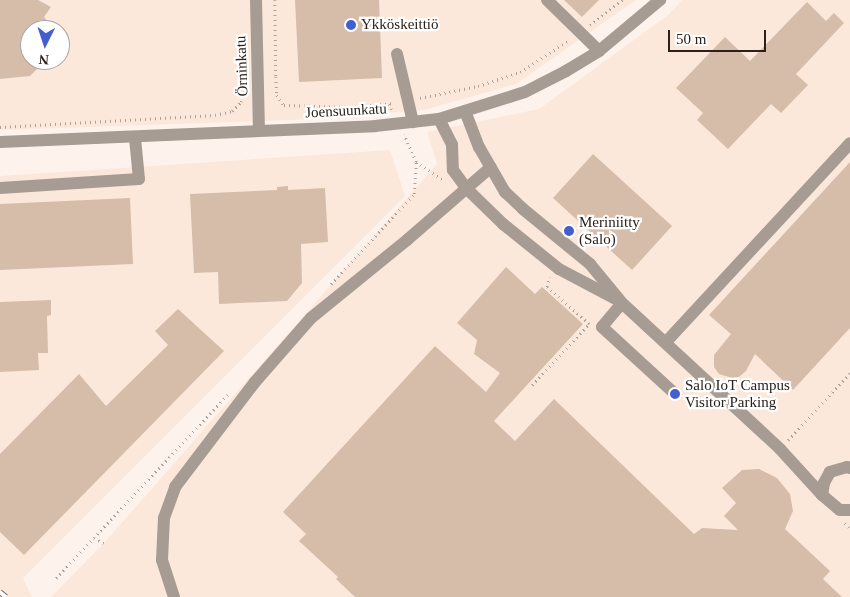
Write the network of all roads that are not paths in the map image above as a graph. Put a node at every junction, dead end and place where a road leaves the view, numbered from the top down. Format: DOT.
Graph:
graph roads {
  1 [pos="256,0"];
  2 [pos="547,0"];
  3 [pos="660,0"];
  4 [pos="599,51"];
  5 [pos="397,54"];
  6 [pos="465,111"];
  7 [pos="439,119"];
  8 [pos="413,122"];
  9 [pos="259,132"];
  10 [pos="135,138"];
  11 [pos="0,142"];
  12 [pos="850,143"];
  13 [pos="491,167"];
  14 [pos="0,188"];
  15 [pos="466,188"];
  16 [pos="622,303"];
  17 [pos="666,342"];
  18 [pos="675,394"];
  19 [pos="850,468"];
  20 [pos="822,495"];
  21 [pos="850,510"];
  22 [pos="174,597"];
  1 -- 9 [label="street, Örninkatu"];
  2 -- 4 [label="street"];
  3 -- 4 [label="street, Joensuunkatu"];
  4 -- 6 [label="street, Joensuunkatu"];
  5 -- 8 [label="street"];
  6 -- 7 [label="street, Joensuunkatu"];
  6 -- 13 [label="street"];
  7 -- 8 [label="street, Joensuunkatu"];
  7 -- 15 [label="street"];
  8 -- 9 [label="street, Joensuunkatu"];
  9 -- 10 [label="street, Joensuunkatu"];
  10 -- 11 [label="street, Joensuunkatu"];
  10 -- 14 [label="street"];
  12 -- 17 [label="street"];
  13 -- 15 [label="street"];
  13 -- 16 [label="street"];
  15 -- 16 [label="street"];
  15 -- 22 [label="street"];
  16 -- 17 [label="street"];
  16 -- 18 [label="street"];
  17 -- 20 [label="street"];
  19 -- 20 [label="street"];
  20 -- 21 [label="street"];
}
